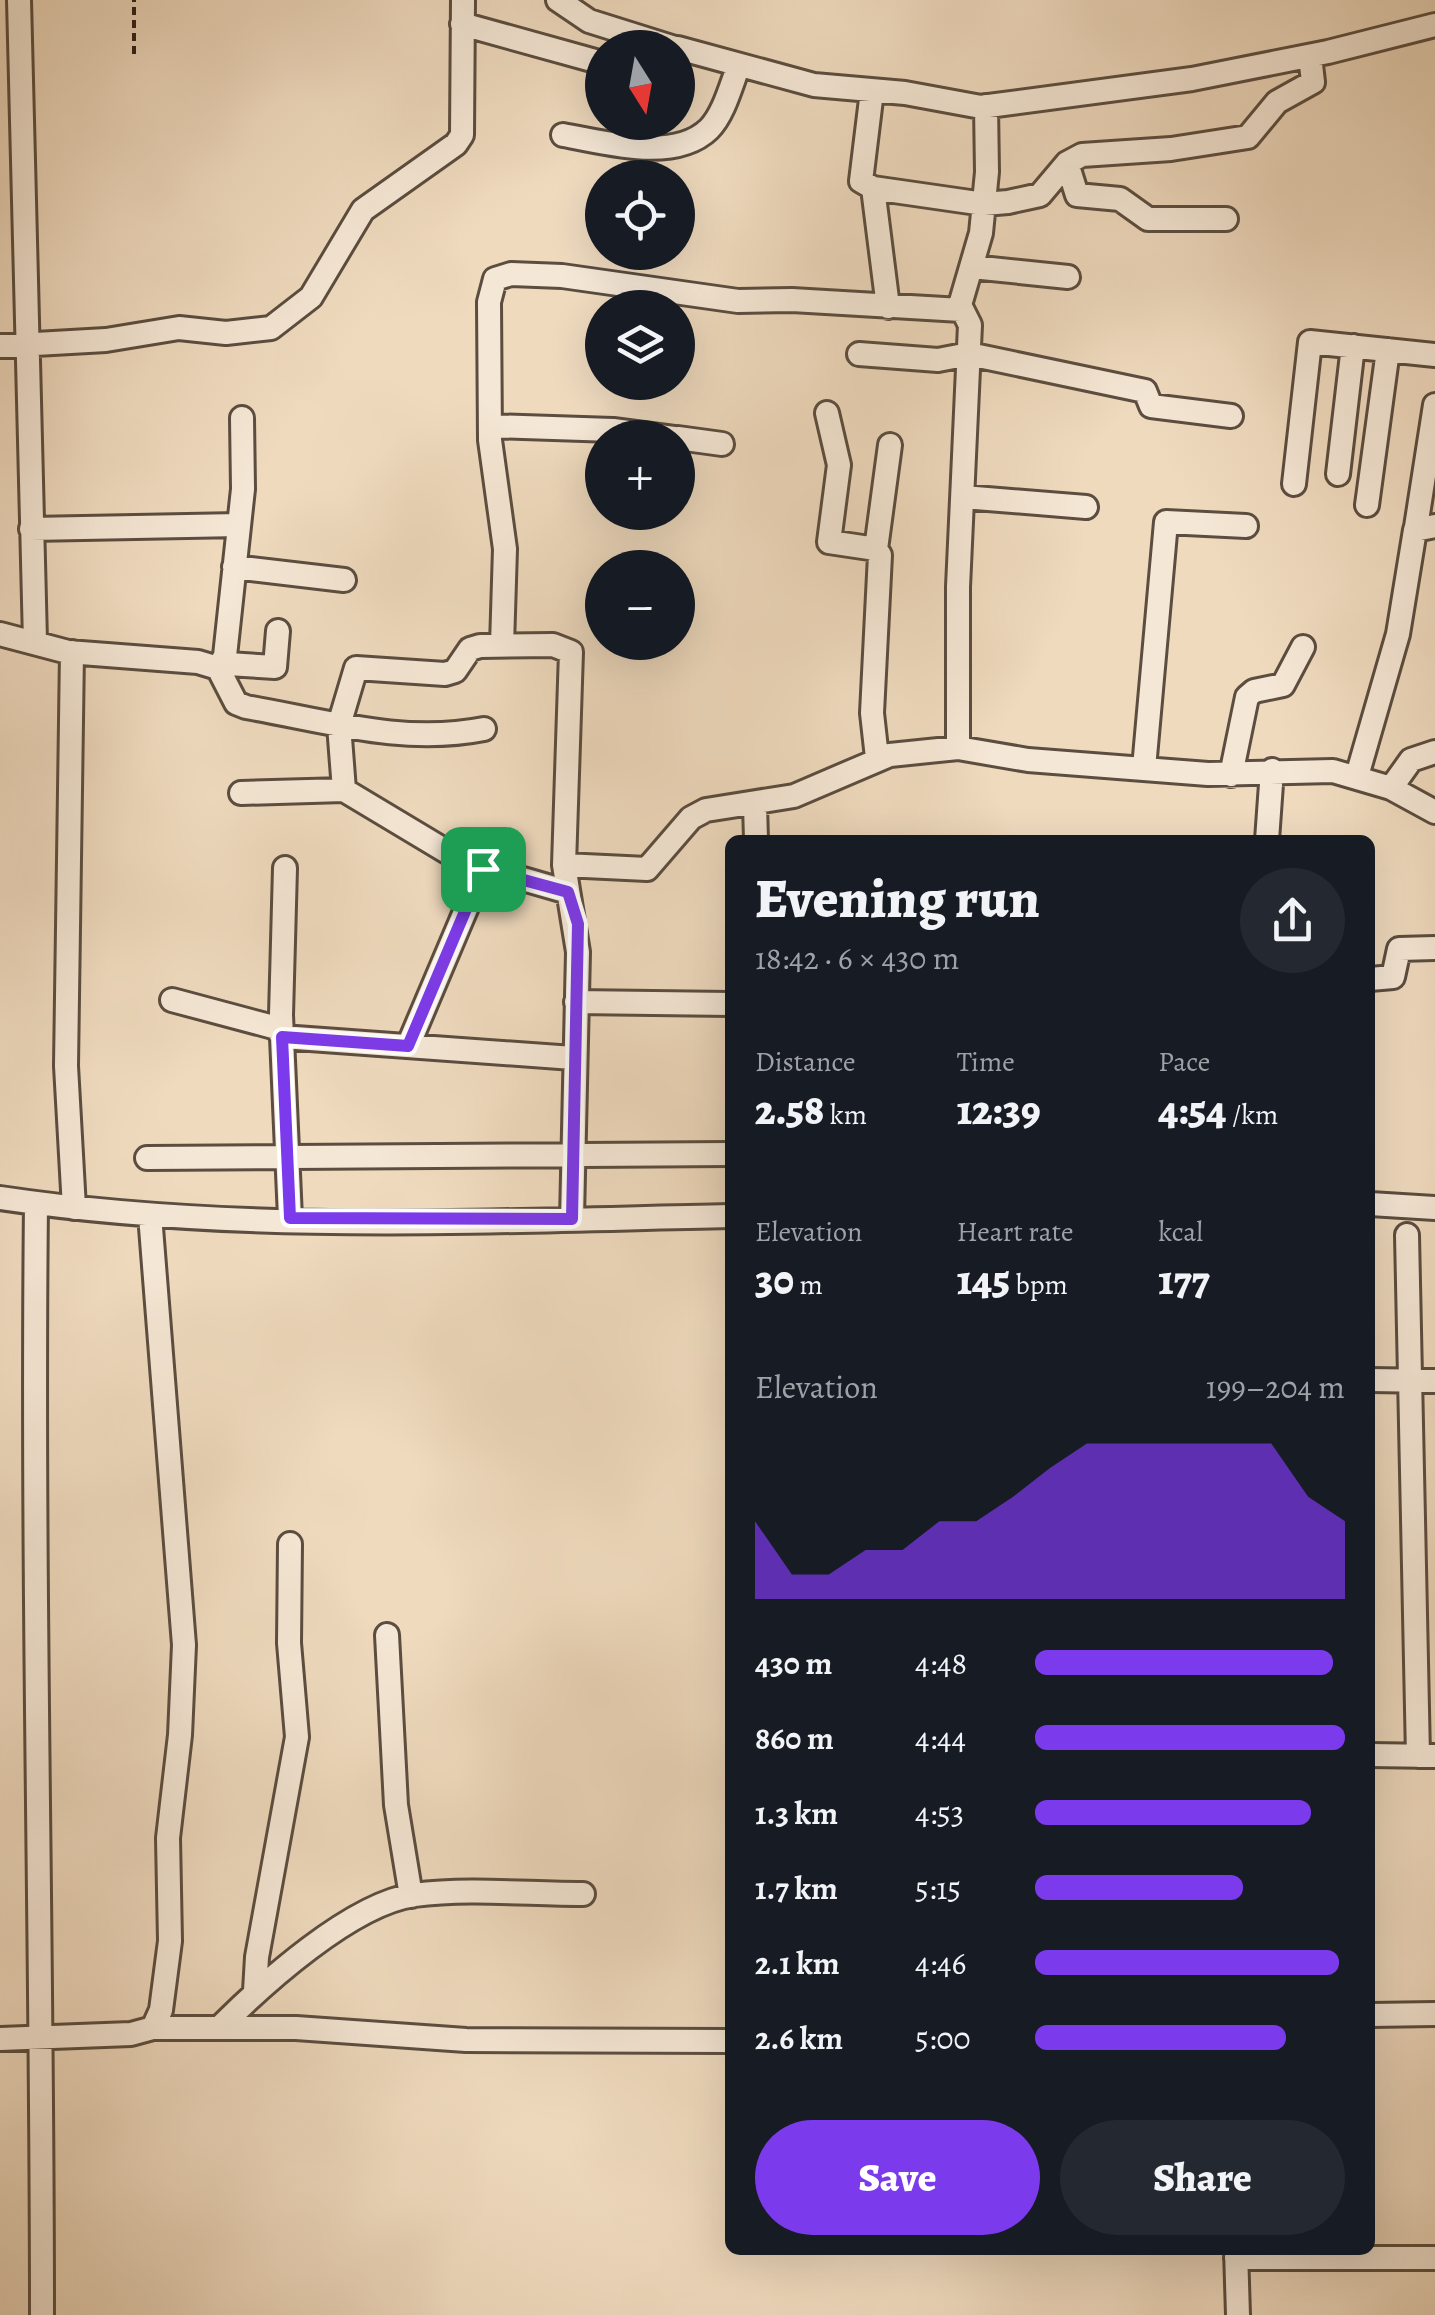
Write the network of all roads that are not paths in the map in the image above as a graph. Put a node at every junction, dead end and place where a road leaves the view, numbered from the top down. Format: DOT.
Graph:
graph roads {
  1 [pos="19,0"];
  2 [pos="463,0"];
  3 [pos="558,0"];
  4 [pos="462,24"];
  5 [pos="1435,25"];
  6 [pos="618,30"];
  7 [pos="695,53"];
  8 [pos="1310,56"];
  9 [pos="585,58"];
  10 [pos="739,65"];
  11 [pos="872,91"];
  12 [pos="986,106"];
  13 [pos="563,135"];
  14 [pos="1067,163"];
  15 [pos="873,188"];
  16 [pos="984,204"];
  17 [pos="1226,218"];
  18 [pos="972,267"];
  19 [pos="1068,277"];
  20 [pos="888,307"];
  21 [pos="960,310"];
  22 [pos="25,345"];
  23 [pos="0,346"];
  24 [pos="1353,346"];
  25 [pos="1388,350"];
  26 [pos="859,354"];
  27 [pos="969,354"];
  28 [pos="1435,355"];
  29 [pos="1435,405"];
  30 [pos="827,414"];
  31 [pos="1231,416"];
  32 [pos="242,418"];
  33 [pos="490,426"];
  34 [pos="585,429"];
  35 [pos="695,440"];
  36 [pos="722,444"];
  37 [pos="890,446"];
  38 [pos="1338,474"];
  39 [pos="1294,484"];
  40 [pos="963,497"];
  41 [pos="1367,505"];
  42 [pos="1086,507"];
  43 [pos="240,525"];
  44 [pos="1246,526"];
  45 [pos="1426,526"];
  46 [pos="31,529"];
  47 [pos="876,549"];
  48 [pos="234,568"];
  49 [pos="344,580"];
  50 [pos="278,631"];
  51 [pos="0,634"];
  52 [pos="35,641"];
  53 [pos="502,645"];
  54 [pos="1303,647"];
  55 [pos="72,652"];
  56 [pos="220,671"];
  57 [pos="339,724"];
  58 [pos="484,729"];
  59 [pos="958,748"];
  60 [pos="1435,752"];
  61 [pos="877,758"];
  62 [pos="1144,768"];
  63 [pos="1272,770"];
  64 [pos="1231,775"];
  65 [pos="1357,776"];
  66 [pos="1391,788"];
  67 [pos="344,790"];
  68 [pos="241,793"];
  69 [pos="756,804"];
  70 [pos="1435,812"];
  71 [pos="756,835"];
  72 [pos="1266,835"];
  73 [pos="564,865"];
  74 [pos="284,868"];
  75 [pos="483,869"];
  76 [pos="568,892"];
  77 [pos="1435,948"];
  78 [pos="1375,979"];
  79 [pos="172,1000"];
  80 [pos="576,1002"];
  81 [pos="725,1004"];
  82 [pos="282,1037"];
  83 [pos="408,1046"];
  84 [pos="573,1058"];
  85 [pos="725,1154"];
  86 [pos="573,1157"];
  87 [pos="147,1158"];
  88 [pos="288,1160"];
  89 [pos="0,1198"];
  90 [pos="36,1203"];
  91 [pos="1375,1204"];
  92 [pos="74,1208"];
  93 [pos="1435,1208"];
  94 [pos="150,1215"];
  95 [pos="725,1216"];
  96 [pos="290,1218"];
  97 [pos="572,1219"];
  98 [pos="1407,1235"];
  99 [pos="1375,1380"];
  100 [pos="1408,1380"];
  101 [pos="1435,1381"];
  102 [pos="290,1544"];
  103 [pos="387,1635"];
  104 [pos="1375,1755"];
  105 [pos="1427,1756"];
  106 [pos="582,1894"];
  107 [pos="411,1896"];
  108 [pos="255,1991"];
  109 [pos="1435,2014"];
  110 [pos="1375,2015"];
  111 [pos="153,2028"];
  112 [pos="219,2028"];
  113 [pos="0,2039"];
  114 [pos="42,2039"];
  115 [pos="725,2041"];
  116 [pos="1236,2255"];
  117 [pos="1286,2255"];
  118 [pos="1435,2258"];
  119 [pos="42,2315"];
  120 [pos="1238,2315"];
  1 -- 22 [label="street"];
  2 -- 4 [label="street"];
  3 -- 6 [label="street"];
  4 -- 9 [label="street"];
  4 -- 22 [label="street"];
  5 -- 8 [label="street"];
  7 -- 10 [label="street"];
  8 -- 12 [label="street"];
  8 -- 14 [label="street"];
  10 -- 11 [label="street"];
  10 -- 13 [label="street"];
  11 -- 12 [label="street"];
  11 -- 15 [label="street"];
  12 -- 16 [label="street"];
  14 -- 16 [label="street"];
  14 -- 17 [label="street"];
  15 -- 16 [label="street"];
  15 -- 20 [label="street"];
  16 -- 18 [label="street"];
  18 -- 19 [label="street"];
  18 -- 21 [label="street"];
  20 -- 21 [label="street"];
  20 -- 33 [label="street"];
  21 -- 27 [label="street"];
  22 -- 23 [label="street"];
  22 -- 46 [label="street"];
  24 -- 25 [label="street"];
  24 -- 38 [label="street"];
  24 -- 39 [label="street"];
  25 -- 28 [label="street"];
  25 -- 41 [label="street"];
  26 -- 27 [label="street"];
  27 -- 31 [label="street"];
  27 -- 40 [label="street"];
  29 -- 45 [label="street"];
  30 -- 47 [label="street"];
  32 -- 43 [label="street"];
  33 -- 34 [label="street"];
  33 -- 53 [label="street"];
  35 -- 36 [label="street"];
  37 -- 47 [label="street"];
  40 -- 42 [label="street"];
  40 -- 59 [label="street"];
  43 -- 46 [label="street"];
  43 -- 48 [label="street"];
  44 -- 62 [label="street"];
  45 -- 65 [label="street"];
  46 -- 52 [label="street"];
  47 -- 61 [label="street"];
  48 -- 49 [label="street"];
  48 -- 56 [label="street"];
  50 -- 56 [label="street"];
  51 -- 52 [label="street"];
  52 -- 55 [label="street"];
  53 -- 57 [label="street"];
  53 -- 73 [label="street"];
  54 -- 64 [label="street"];
  55 -- 56 [label="street"];
  55 -- 92 [label="street"];
  56 -- 57 [label="street"];
  57 -- 58 [label="street"];
  57 -- 67 [label="street"];
  59 -- 61 [label="street"];
  59 -- 62 [label="street"];
  60 -- 66 [label="street"];
  61 -- 69 [label="street"];
  62 -- 64 [label="street"];
  63 -- 64 [label="street"];
  63 -- 65 [label="street"];
  63 -- 72 [label="street"];
  65 -- 66 [label="street"];
  66 -- 70 [label="street"];
  67 -- 68 [label="street"];
  67 -- 75 [label="street"];
  69 -- 71 [label="street"];
  69 -- 73 [label="street"];
  73 -- 76 [label="street"];
  74 -- 82 [label="street"];
  75 -- 76 [label="street"];
  75 -- 83 [label="street"];
  76 -- 80 [label="street"];
  77 -- 78 [label="street"];
  79 -- 82 [label="street"];
  80 -- 81 [label="street"];
  80 -- 84 [label="street"];
  82 -- 83 [label="street"];
  82 -- 88 [label="street"];
  83 -- 84 [label="street"];
  84 -- 86 [label="street"];
  85 -- 86 [label="street"];
  86 -- 88 [label="street"];
  86 -- 97 [label="street"];
  87 -- 88 [label="street"];
  88 -- 96 [label="street"];
  89 -- 90 [label="street"];
  90 -- 92 [label="street"];
  90 -- 114 [label="street"];
  91 -- 93 [label="street"];
  92 -- 94 [label="street"];
  94 -- 96 [label="street"];
  94 -- 111 [label="street"];
  95 -- 97 [label="street"];
  96 -- 97 [label="street"];
  98 -- 100 [label="street"];
  99 -- 100 [label="street"];
  100 -- 101 [label="street"];
  100 -- 105 [label="street"];
  102 -- 108 [label="street"];
  103 -- 107 [label="street"];
  104 -- 105 [label="street"];
  106 -- 107 [label="street"];
  107 -- 108 [label="street"];
  108 -- 112 [label="street"];
  109 -- 110 [label="street"];
  111 -- 112 [label="street"];
  111 -- 114 [label="street"];
  112 -- 115 [label="street"];
  113 -- 114 [label="street"];
  114 -- 119 [label="street"];
  116 -- 120 [label="street"];
  117 -- 118 [label="street"];
}
